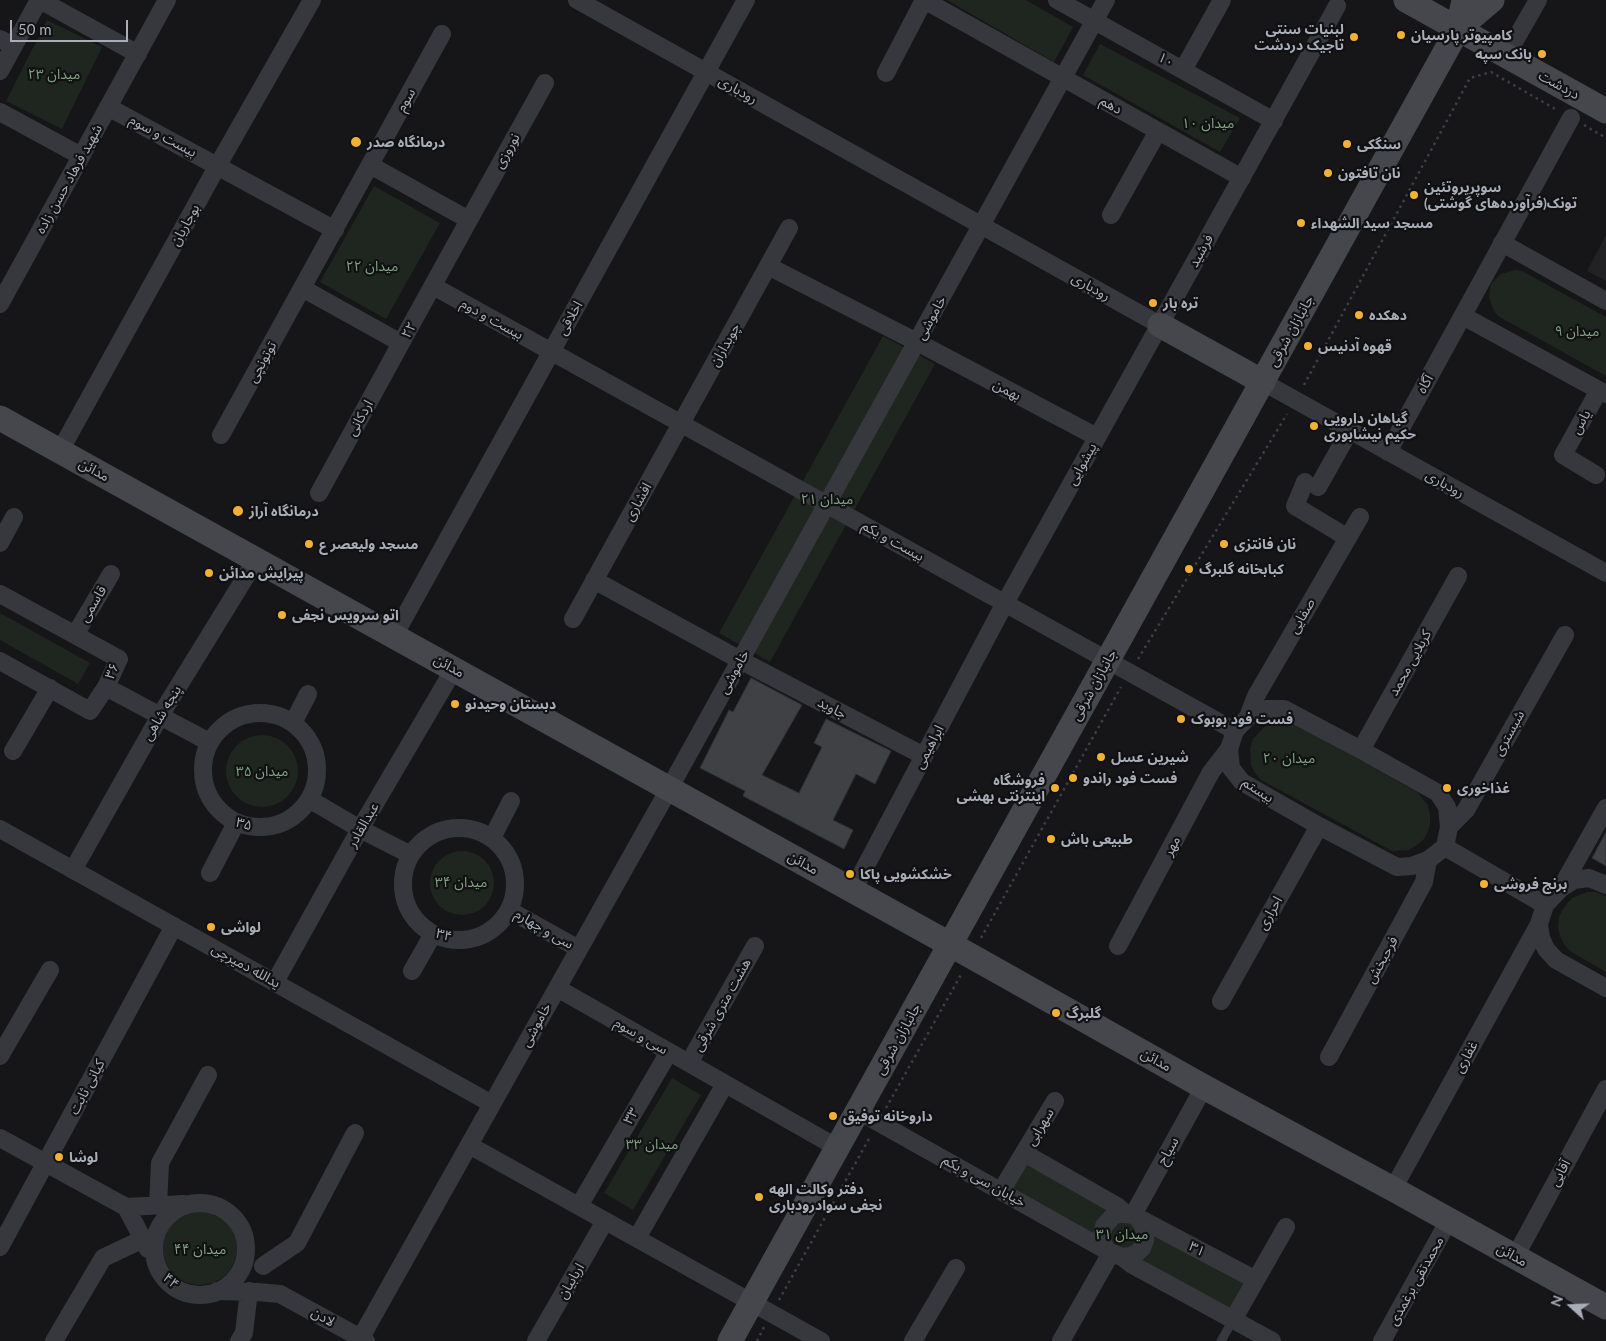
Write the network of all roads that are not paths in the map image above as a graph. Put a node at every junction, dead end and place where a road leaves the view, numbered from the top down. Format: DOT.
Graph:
graph roads {
  1 [pos="39,0"];
  2 [pos="167,0"];
  3 [pos="312,0"];
  4 [pos="577,0"];
  5 [pos="746,0"];
  6 [pos="924,0"];
  7 [pos="1057,0"];
  8 [pos="1106,0"];
  9 [pos="1222,0"];
  10 [pos="1406,0"];
  11 [pos="1464,0"];
  12 [pos="1492,0"];
  13 [pos="1538,0"];
  14 [pos="1337,6"];
  15 [pos="1094,21"];
  16 [pos="1458,29"];
  17 [pos="442,34"];
  18 [pos="7,42"];
  19 [pos="138,54"];
  20 [pos="1506,56"];
  21 [pos="1183,70"];
  22 [pos="0,71"];
  23 [pos="706,72"];
  24 [pos="886,72"];
  25 [pos="1063,78"];
  26 [pos="545,83"];
  27 [pos="108,107"];
  28 [pos="1606,111"];
  29 [pos="0,112"];
  30 [pos="1571,118"];
  31 [pos="1274,121"];
  32 [pos="1158,131"];
  33 [pos="81,156"];
  34 [pos="218,165"];
  35 [pos="370,165"];
  36 [pos="1242,178"];
  37 [pos="1111,215"];
  38 [pos="469,220"];
  39 [pos="981,225"];
  40 [pos="789,228"];
  41 [pos="335,230"];
  42 [pos="1502,243"];
  43 [pos="768,266"];
  44 [pos="433,286"];
  45 [pos="302,288"];
  46 [pos="1606,301"];
  47 [pos="0,304"];
  48 [pos="1462,316"];
  49 [pos="1160,325"];
  50 [pos="917,342"];
  51 [pos="401,343"];
  52 [pos="551,352"];
  53 [pos="1263,382"];
  54 [pos="1602,392"];
  55 [pos="0,418"];
  56 [pos="681,423"];
  57 [pos="1350,430"];
  58 [pos="221,436"];
  59 [pos="1097,437"];
  60 [pos="60,451"];
  61 [pos="1388,452"];
  62 [pos="1596,475"];
  63 [pos="319,493"];
  64 [pos="827,504"];
  65 [pos="14,517"];
  66 [pos="1360,517"];
  67 [pos="1348,538"];
  68 [pos="0,543"];
  69 [pos="256,560"];
  70 [pos="1606,573"];
  71 [pos="111,574"];
  72 [pos="1458,576"];
  73 [pos="594,580"];
  74 [pos="0,594"];
  75 [pos="1005,603"];
  76 [pos="573,619"];
  77 [pos="75,635"];
  78 [pos="1565,635"];
  79 [pos="394,636"];
  80 [pos="740,660"];
  81 [pos="0,661"];
  82 [pos="1119,666"];
  83 [pos="454,669"];
  84 [pos="106,687"];
  85 [pos="50,688"];
  86 [pos="308,694"];
  87 [pos="160,716"];
  88 [pos="1248,717"];
  89 [pos="293,723"];
  90 [pos="1235,731"];
  91 [pos="209,742"];
  92 [pos="1229,749"];
  93 [pos="1361,750"];
  94 [pos="14,751"];
  95 [pos="924,756"];
  96 [pos="669,789"];
  97 [pos="309,799"];
  98 [pos="511,802"];
  99 [pos="1606,808"];
  100 [pos="236,823"];
  101 [pos="1319,826"];
  102 [pos="1449,828"];
  103 [pos="0,829"];
  104 [pos="360,829"];
  105 [pos="492,838"];
  106 [pos="1445,847"];
  107 [pos="411,855"];
  108 [pos="1428,860"];
  109 [pos="73,870"];
  110 [pos="210,873"];
  111 [pos="1606,885"];
  112 [pos="1560,889"];
  113 [pos="853,890"];
  114 [pos="1545,905"];
  115 [pos="509,910"];
  116 [pos="1539,924"];
  117 [pos="174,926"];
  118 [pos="433,934"];
  119 [pos="754,946"];
  120 [pos="1118,946"];
  121 [pos="579,949"];
  122 [pos="961,950"];
  123 [pos="50,970"];
  124 [pos="412,971"];
  125 [pos="275,982"];
  126 [pos="557,988"];
  127 [pos="1606,988"];
  128 [pos="1221,1001"];
  129 [pos="669,1052"];
  130 [pos="0,1056"];
  131 [pos="1329,1057"];
  132 [pos="689,1063"];
  133 [pos="208,1075"];
  134 [pos="725,1084"];
  135 [pos="1204,1087"];
  136 [pos="1606,1089"];
  137 [pos="1055,1101"];
  138 [pos="492,1104"];
  139 [pos="868,1117"];
  140 [pos="355,1133"];
  141 [pos="0,1138"];
  142 [pos="469,1145"];
  143 [pos="838,1148"];
  144 [pos="1024,1153"];
  145 [pos="46,1163"];
  146 [pos="1393,1189"];
  147 [pos="1000,1191"];
  148 [pos="187,1204"];
  149 [pos="158,1205"];
  150 [pos="579,1206"];
  151 [pos="126,1207"];
  152 [pos="1133,1216"];
  153 [pos="1449,1220"];
  154 [pos="605,1221"];
  155 [pos="1286,1227"];
  156 [pos="636,1238"];
  157 [pos="143,1239"];
  158 [pos="246,1241"];
  159 [pos="0,1246"];
  160 [pos="1114,1254"];
  161 [pos="1515,1257"];
  162 [pos="262,1266"];
  163 [pos="158,1268"];
  164 [pos="956,1268"];
  165 [pos="1256,1280"];
  166 [pos="217,1291"];
  167 [pos="249,1292"];
  168 [pos="280,1294"];
  169 [pos="1606,1307"];
  170 [pos="762,1308"];
  171 [pos="1233,1320"];
  172 [pos="362,1340"];
  173 [pos="54,1341"];
  174 [pos="240,1341"];
  175 [pos="536,1341"];
  176 [pos="730,1341"];
  177 [pos="821,1341"];
  178 [pos="914,1341"];
  179 [pos="1061,1341"];
  180 [pos="1221,1341"];
  181 [pos="1272,1341"];
  182 [pos="1382,1341"];
  1 -- 18 [label="street"];
  1 -- 19 [label="street"];
  2 -- 19 [label="street, شهید فرهاد حسن زاده"];
  3 -- 34 [label="street, بوجاریان"];
  4 -- 23 [label="street, رودباری"];
  5 -- 23 [label="street, اخلاقی"];
  6 -- 24 [label="street"];
  6 -- 25 [label="street, دهم"];
  7 -- 15 [label="street, ۱۰"];
  8 -- 15 [label="street, خاموشی"];
  9 -- 21 [label="street"];
  10 -- 16 [label="main road, دردشت"];
  11 -- 16 [label="main road"];
  12 -- 16 [label="main road"];
  13 -- 20 [label="street"];
  14 -- 31 [label="street"];
  15 -- 21 [label="street, ۱۰"];
  15 -- 25 [label="street, خاموشی"];
  16 -- 20 [label="main road, دردشت"];
  16 -- 53 [label="main road, جانبازان شرقی"];
  17 -- 35 [label="street, سوم"];
  18 -- 22 [label="street"];
  19 -- 27 [label="street, شهید فرهاد حسن زاده"];
  20 -- 28 [label="main road, دردشت"];
  21 -- 31 [label="street, ۱۰"];
  23 -- 39 [label="street, رودباری"];
  23 -- 52 [label="street, اخلاقی"];
  25 -- 32 [label="street, دهم"];
  25 -- 39 [label="street, خاموشی"];
  26 -- 38 [label="street, نوروزی"];
  27 -- 33 [label="street, شهید فرهاد حسن زاده"];
  27 -- 34 [label="street, بیست و سوم"];
  29 -- 33 [label="street"];
  30 -- 42 [label="street"];
  31 -- 36 [label="street"];
  32 -- 36 [label="street, دهم"];
  32 -- 37 [label="street"];
  33 -- 47 [label="street, شهید فرهاد حسن زاده"];
  34 -- 41 [label="street"];
  34 -- 60 [label="street, بوجاریان"];
  35 -- 38 [label="street"];
  35 -- 41 [label="street"];
  36 -- 49 [label="street, فرشید"];
  38 -- 44 [label="street, ۲۲"];
  39 -- 49 [label="street, رودباری"];
  39 -- 50 [label="street, خاموشی"];
  40 -- 43 [label="street, چوبداران"];
  41 -- 45 [label="street"];
  42 -- 46 [label="street"];
  42 -- 48 [label="street"];
  43 -- 50 [label="street"];
  43 -- 56 [label="street, چوبداران"];
  44 -- 51 [label="street, ۲۲"];
  44 -- 52 [label="street, بیست و دوم"];
  45 -- 51 [label="street, ۲۲"];
  45 -- 58 [label="street, توتونچی"];
  48 -- 54 [label="street"];
  48 -- 61 [label="street, آگاه"];
  49 -- 53 [label="main road, رودباری"];
  49 -- 59 [label="street, پیشوایی"];
  50 -- 59 [label="street, بهمن"];
  50 -- 64 [label="street, خاموشی"];
  51 -- 63 [label="street, اردکانی"];
  52 -- 56 [label="street, بیست و یکم"];
  52 -- 79 [label="street, اخلاقی"];
  53 -- 57 [label="street, رودباری"];
  53 -- 82 [label="main road, جانبازان شرقی"];
  54 -- 62 [label="street, یاس"];
  55 -- 60 [label="main road, مدائن"];
  56 -- 64 [label="street, بیست و یکم"];
  56 -- 73 [label="street, افشاری"];
  57 -- 61 [label="street, رودباری"];
  57 -- 67 [label="street"];
  59 -- 75 [label="street, پیشوایی"];
  60 -- 69 [label="main road, مدائن"];
  61 -- 70 [label="street, رودباری"];
  64 -- 75 [label="street, بیست و یکم"];
  64 -- 80 [label="street, خاموشی"];
  65 -- 68 [label="street"];
  66 -- 67 [label="street, صفایی"];
  67 -- 88 [label="street, صفایی"];
  69 -- 79 [label="main road, مدائن"];
  69 -- 87 [label="street, پنجه شاهی"];
  71 -- 77 [label="street, قاسمی"];
  72 -- 93 [label="street, کربلایی محمد"];
  73 -- 76 [label="street, افشاری"];
  73 -- 80 [label="street"];
  74 -- 77 [label="street, ۳۶"];
  75 -- 82 [label="street, بیست و یکم"];
  75 -- 95 [label="street, ابراهیمی"];
  77 -- 84 [label="street, ۳۶"];
  78 -- 102 [label="street, شبستری"];
  79 -- 83 [label="main road, مدائن"];
  80 -- 95 [label="street, جاوید"];
  80 -- 96 [label="street, خاموشی"];
  81 -- 85 [label="street, ۳۶"];
  82 -- 90 [label="street, بیست و یکم"];
  82 -- 122 [label="main road, جانبازان شرقی"];
  83 -- 96 [label="main road, مدائن"];
  83 -- 104 [label="street, عبدالقادر"];
  84 -- 85 [label="street, ۳۶"];
  84 -- 87 [label="street"];
  85 -- 94 [label="street"];
  86 -- 89 [label="street"];
  87 -- 91 [label="street"];
  87 -- 109 [label="street, پنجه شاهی"];
  88 -- 90 [label="street"];
  88 -- 93 [label="street"];
  89 -- 91 [label="street, ۳۵"];
  89 -- 97 [label="street, ۳۵"];
  90 -- 92 [label="street"];
  91 -- 100 [label="street, ۳۵"];
  92 -- 101 [label="street, بیستم"];
  92 -- 120 [label="street, مهر"];
  93 -- 102 [label="street"];
  95 -- 113 [label="street, ابراهیمی"];
  96 -- 113 [label="main road, مدائن"];
  96 -- 121 [label="street, خاموشی"];
  97 -- 100 [label="street, ۳۵"];
  97 -- 104 [label="street"];
  98 -- 105 [label="street"];
  99 -- 112 [label="street"];
  100 -- 110 [label="street"];
  101 -- 108 [label="street, بیستم"];
  101 -- 128 [label="street, احراری"];
  102 -- 106 [label="street"];
  103 -- 109 [label="street, یدالله دمیرچی"];
  104 -- 107 [label="street"];
  104 -- 125 [label="street, عبدالقادر"];
  105 -- 107 [label="street"];
  105 -- 115 [label="street, ۳۴"];
  106 -- 108 [label="street, بیستم"];
  106 -- 114 [label="street"];
  107 -- 118 [label="street, ۳۴"];
  108 -- 131 [label="street, فرحبخش"];
  109 -- 117 [label="street, یدالله دمیرچی"];
  111 -- 112 [label="street"];
  112 -- 114 [label="street"];
  113 -- 122 [label="main road, مدائن"];
  114 -- 116 [label="street, غفاری"];
  115 -- 118 [label="street, ۳۴"];
  115 -- 121 [label="street, سی و چهارم"];
  116 -- 127 [label="street"];
  116 -- 146 [label="street, غفاری"];
  117 -- 125 [label="street, یدالله دمیرچی"];
  117 -- 145 [label="street, کیانی ثابت"];
  118 -- 124 [label="street"];
  119 -- 132 [label="street, هشت متری شرقی"];
  121 -- 126 [label="street, خاموشی"];
  122 -- 135 [label="main road, مدائن"];
  122 -- 139 [label="main road, جانبازان شرقی"];
  123 -- 130 [label="street"];
  125 -- 138 [label="street, یدالله دمیرچی"];
  126 -- 129 [label="street, سی و سوم"];
  126 -- 138 [label="street, خاموشی"];
  129 -- 132 [label="street, سی و سوم"];
  129 -- 150 [label="street, ۳۳"];
  132 -- 134 [label="street, سی و سوم"];
  133 -- 149 [label="street"];
  134 -- 143 [label="street, سی و سوم"];
  134 -- 156 [label="street"];
  135 -- 146 [label="main road, مدائن"];
  135 -- 152 [label="street, سیاح"];
  136 -- 161 [label="street, آقایی"];
  137 -- 144 [label="street, سهرابی"];
  138 -- 142 [label="street, خاموشی"];
  139 -- 143 [label="main road, جانبازان شرقی"];
  139 -- 147 [label="street, خیابان سی و یکم"];
  140 -- 162 [label="street"];
  141 -- 145 [label="street"];
  142 -- 150 [label="street"];
  142 -- 172 [label="street, خاموشی"];
  143 -- 170 [label="main road, جانبازان شرقی"];
  144 -- 147 [label="street"];
  144 -- 152 [label="street, ۳۱"];
  145 -- 151 [label="street"];
  145 -- 159 [label="street, کیانی ثابت"];
  146 -- 153 [label="main road, مدائن"];
  147 -- 160 [label="street, خیابان سی و یکم"];
  148 -- 149 [label="street"];
  148 -- 158 [label="street"];
  148 -- 163 [label="street, ۴۴"];
  149 -- 151 [label="street"];
  150 -- 154 [label="street"];
  151 -- 157 [label="street"];
  152 -- 160 [label="street"];
  152 -- 160 [label="street"];
  152 -- 165 [label="street, ۳۱"];
  153 -- 161 [label="main road, مدائن"];
  153 -- 182 [label="street, محمدتقی برغمدی"];
  154 -- 156 [label="street"];
  154 -- 175 [label="street, اربابیان"];
  155 -- 165 [label="street"];
  156 -- 170 [label="street"];
  157 -- 163 [label="street"];
  157 -- 173 [label="street"];
  158 -- 162 [label="street"];
  158 -- 166 [label="street"];
  160 -- 171 [label="street, خیابان سی و یکم"];
  160 -- 179 [label="street"];
  161 -- 169 [label="main road, مدائن"];
  162 -- 168 [label="street"];
  163 -- 166 [label="street, ۴۴"];
  164 -- 178 [label="street"];
  165 -- 171 [label="street"];
  166 -- 167 [label="street, ۴۴"];
  167 -- 168 [label="street, ۴۴"];
  167 -- 174 [label="street"];
  168 -- 172 [label="street, لادن"];
  170 -- 176 [label="main road, جانبازان شرقی"];
  170 -- 177 [label="street"];
  171 -- 180 [label="lane"];
  171 -- 181 [label="street, خیابان سی و یکم"];
}
